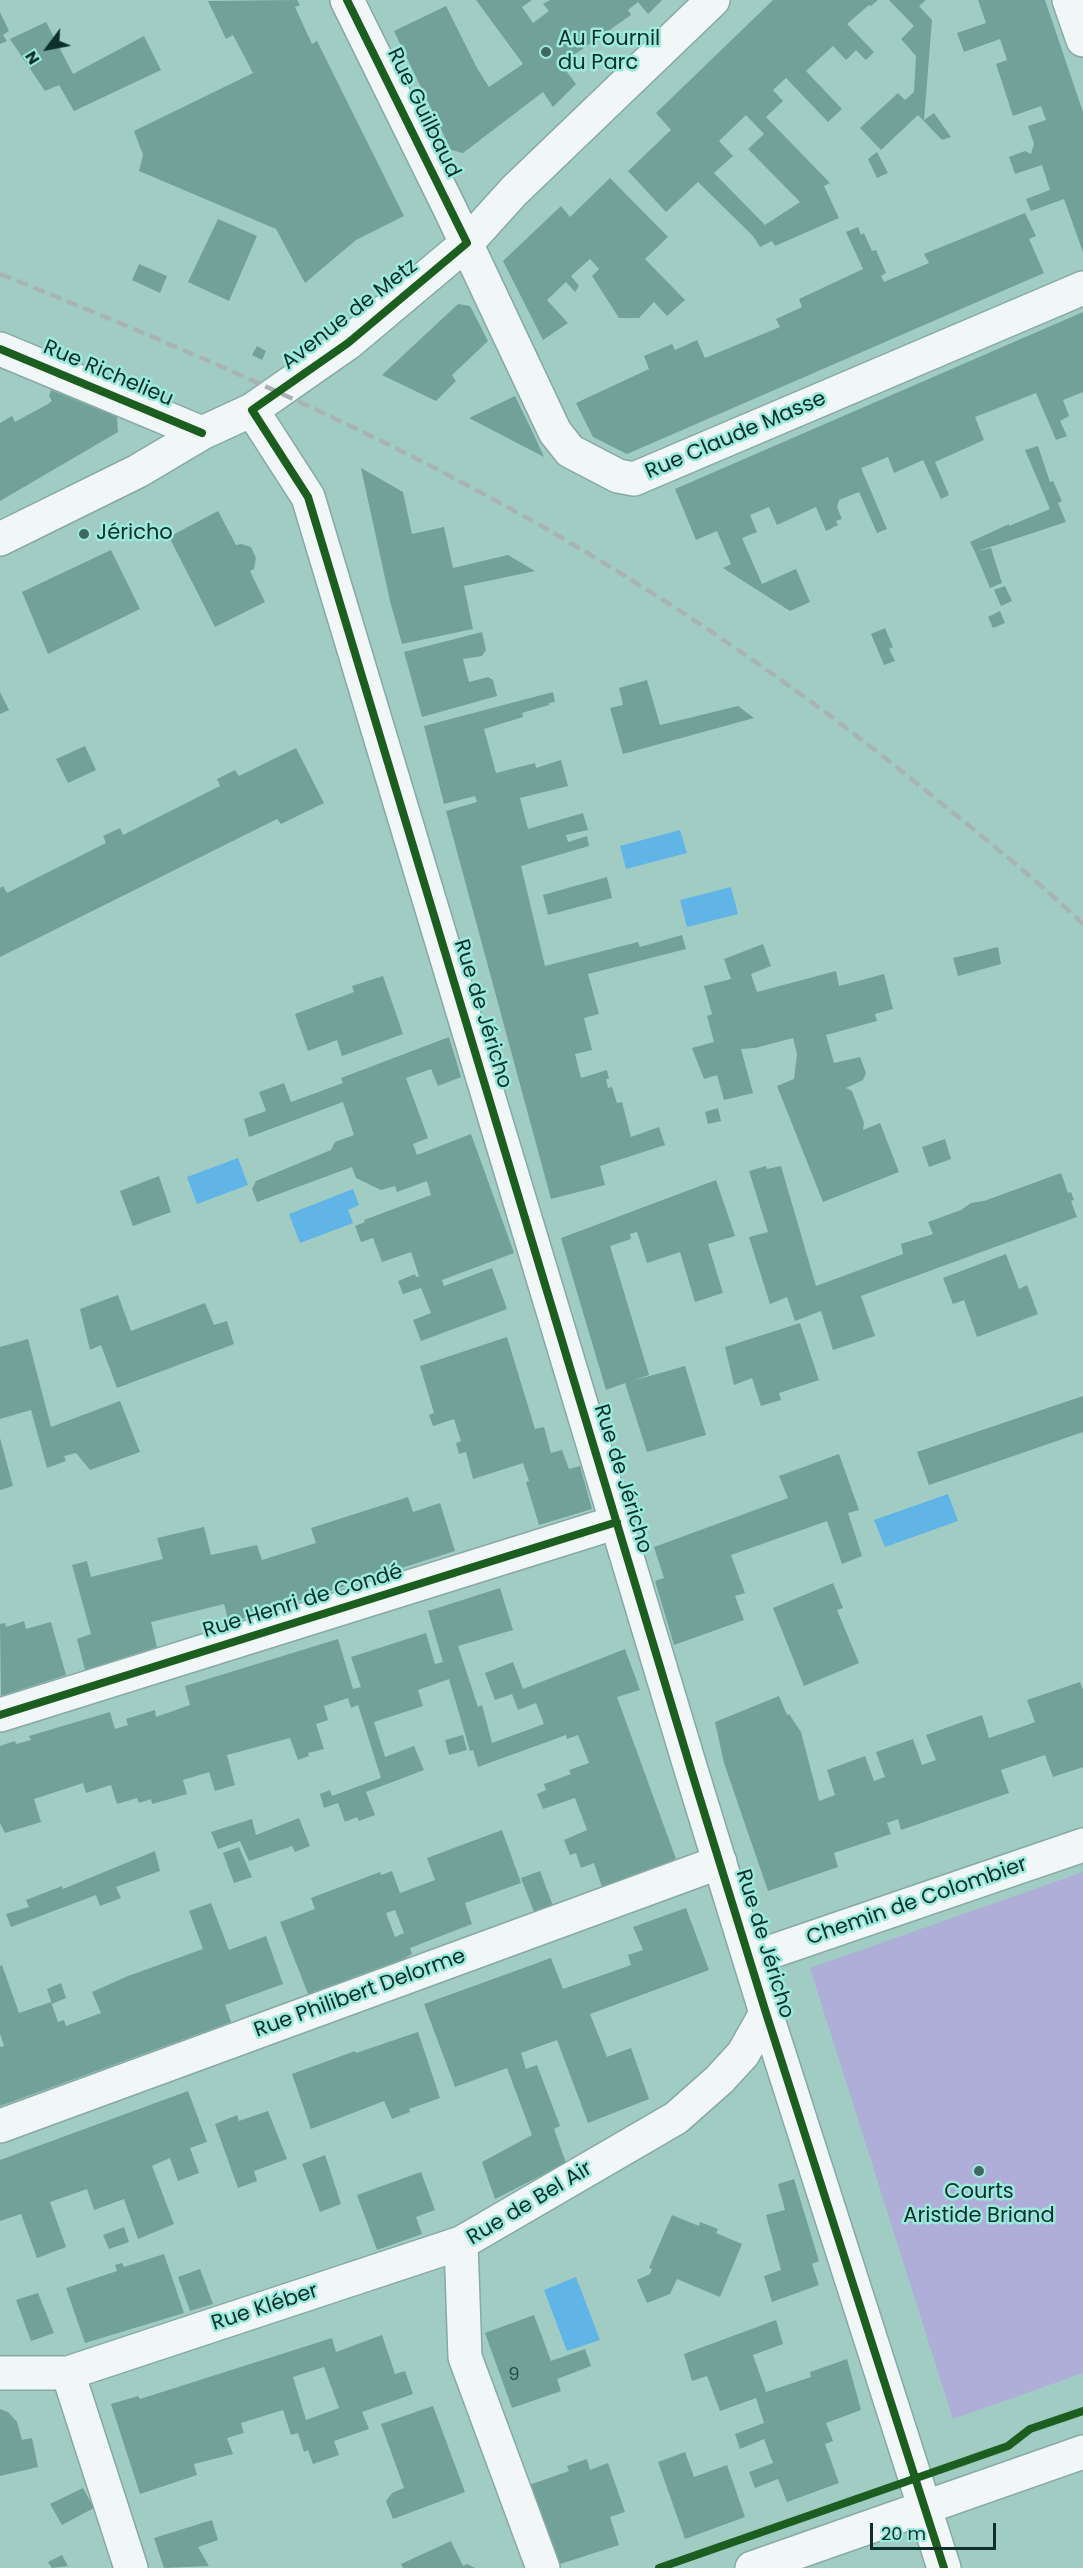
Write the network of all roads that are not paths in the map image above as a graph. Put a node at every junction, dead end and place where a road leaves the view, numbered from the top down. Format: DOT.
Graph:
graph roads {
  1 [pos="347,0"];
  2 [pos="713,0"];
  3 [pos="1069,0"];
  4 [pos="1083,40"];
  5 [pos="466,243"];
  6 [pos="1083,288"];
  7 [pos="0,349"];
  8 [pos="252,410"];
  9 [pos="202,433"];
  10 [pos="0,539"];
  11 [pos="617,1522"];
  12 [pos="0,1715"];
  13 [pos="1083,1845"];
  14 [pos="720,1862"];
  15 [pos="750,1959"];
  16 [pos="766,2013"];
  17 [pos="0,2126"];
  18 [pos="461,2243"];
  19 [pos="0,2373"];
  20 [pos="69,2373"];
  21 [pos="1083,2452"];
  22 [pos="924,2507"];
  23 [pos="131,2568"];
  24 [pos="543,2568"];
  25 [pos="752,2568"];
  26 [pos="944,2568"];
  1 -- 5 [label="street, Rue Guilbaud"];
  2 -- 5 [label="street, Avenue de Metz"];
  3 -- 4 [label="street"];
  5 -- 6 [label="street, Rue Claude Masse"];
  5 -- 8 [label="street, Avenue de Metz"];
  7 -- 9 [label="street, Rue Richelieu"];
  8 -- 9 [label="street, Avenue de Metz"];
  8 -- 11 [label="street, Rue de Jéricho"];
  9 -- 10 [label="street, Avenue de Metz"];
  11 -- 12 [label="street, Rue Henri de Condé"];
  11 -- 14 [label="street, Rue de Jéricho"];
  13 -- 15 [label="street, Chemin de Colombier"];
  14 -- 15 [label="street, Rue de Jéricho"];
  14 -- 17 [label="street, Rue Philibert Delorme"];
  15 -- 16 [label="street, Rue de Jéricho"];
  16 -- 18 [label="street, Rue de Bel Air"];
  16 -- 22 [label="street, Rue de Jéricho"];
  18 -- 20 [label="street, Rue Kléber"];
  18 -- 24 [label="street, Rue de Bel Air"];
  19 -- 20 [label="street, Rue Kléber"];
  20 -- 23 [label="street"];
  21 -- 22 [label="street"];
  22 -- 25 [label="street"];
  22 -- 26 [label="street, Rue de Jéricho"];
}
